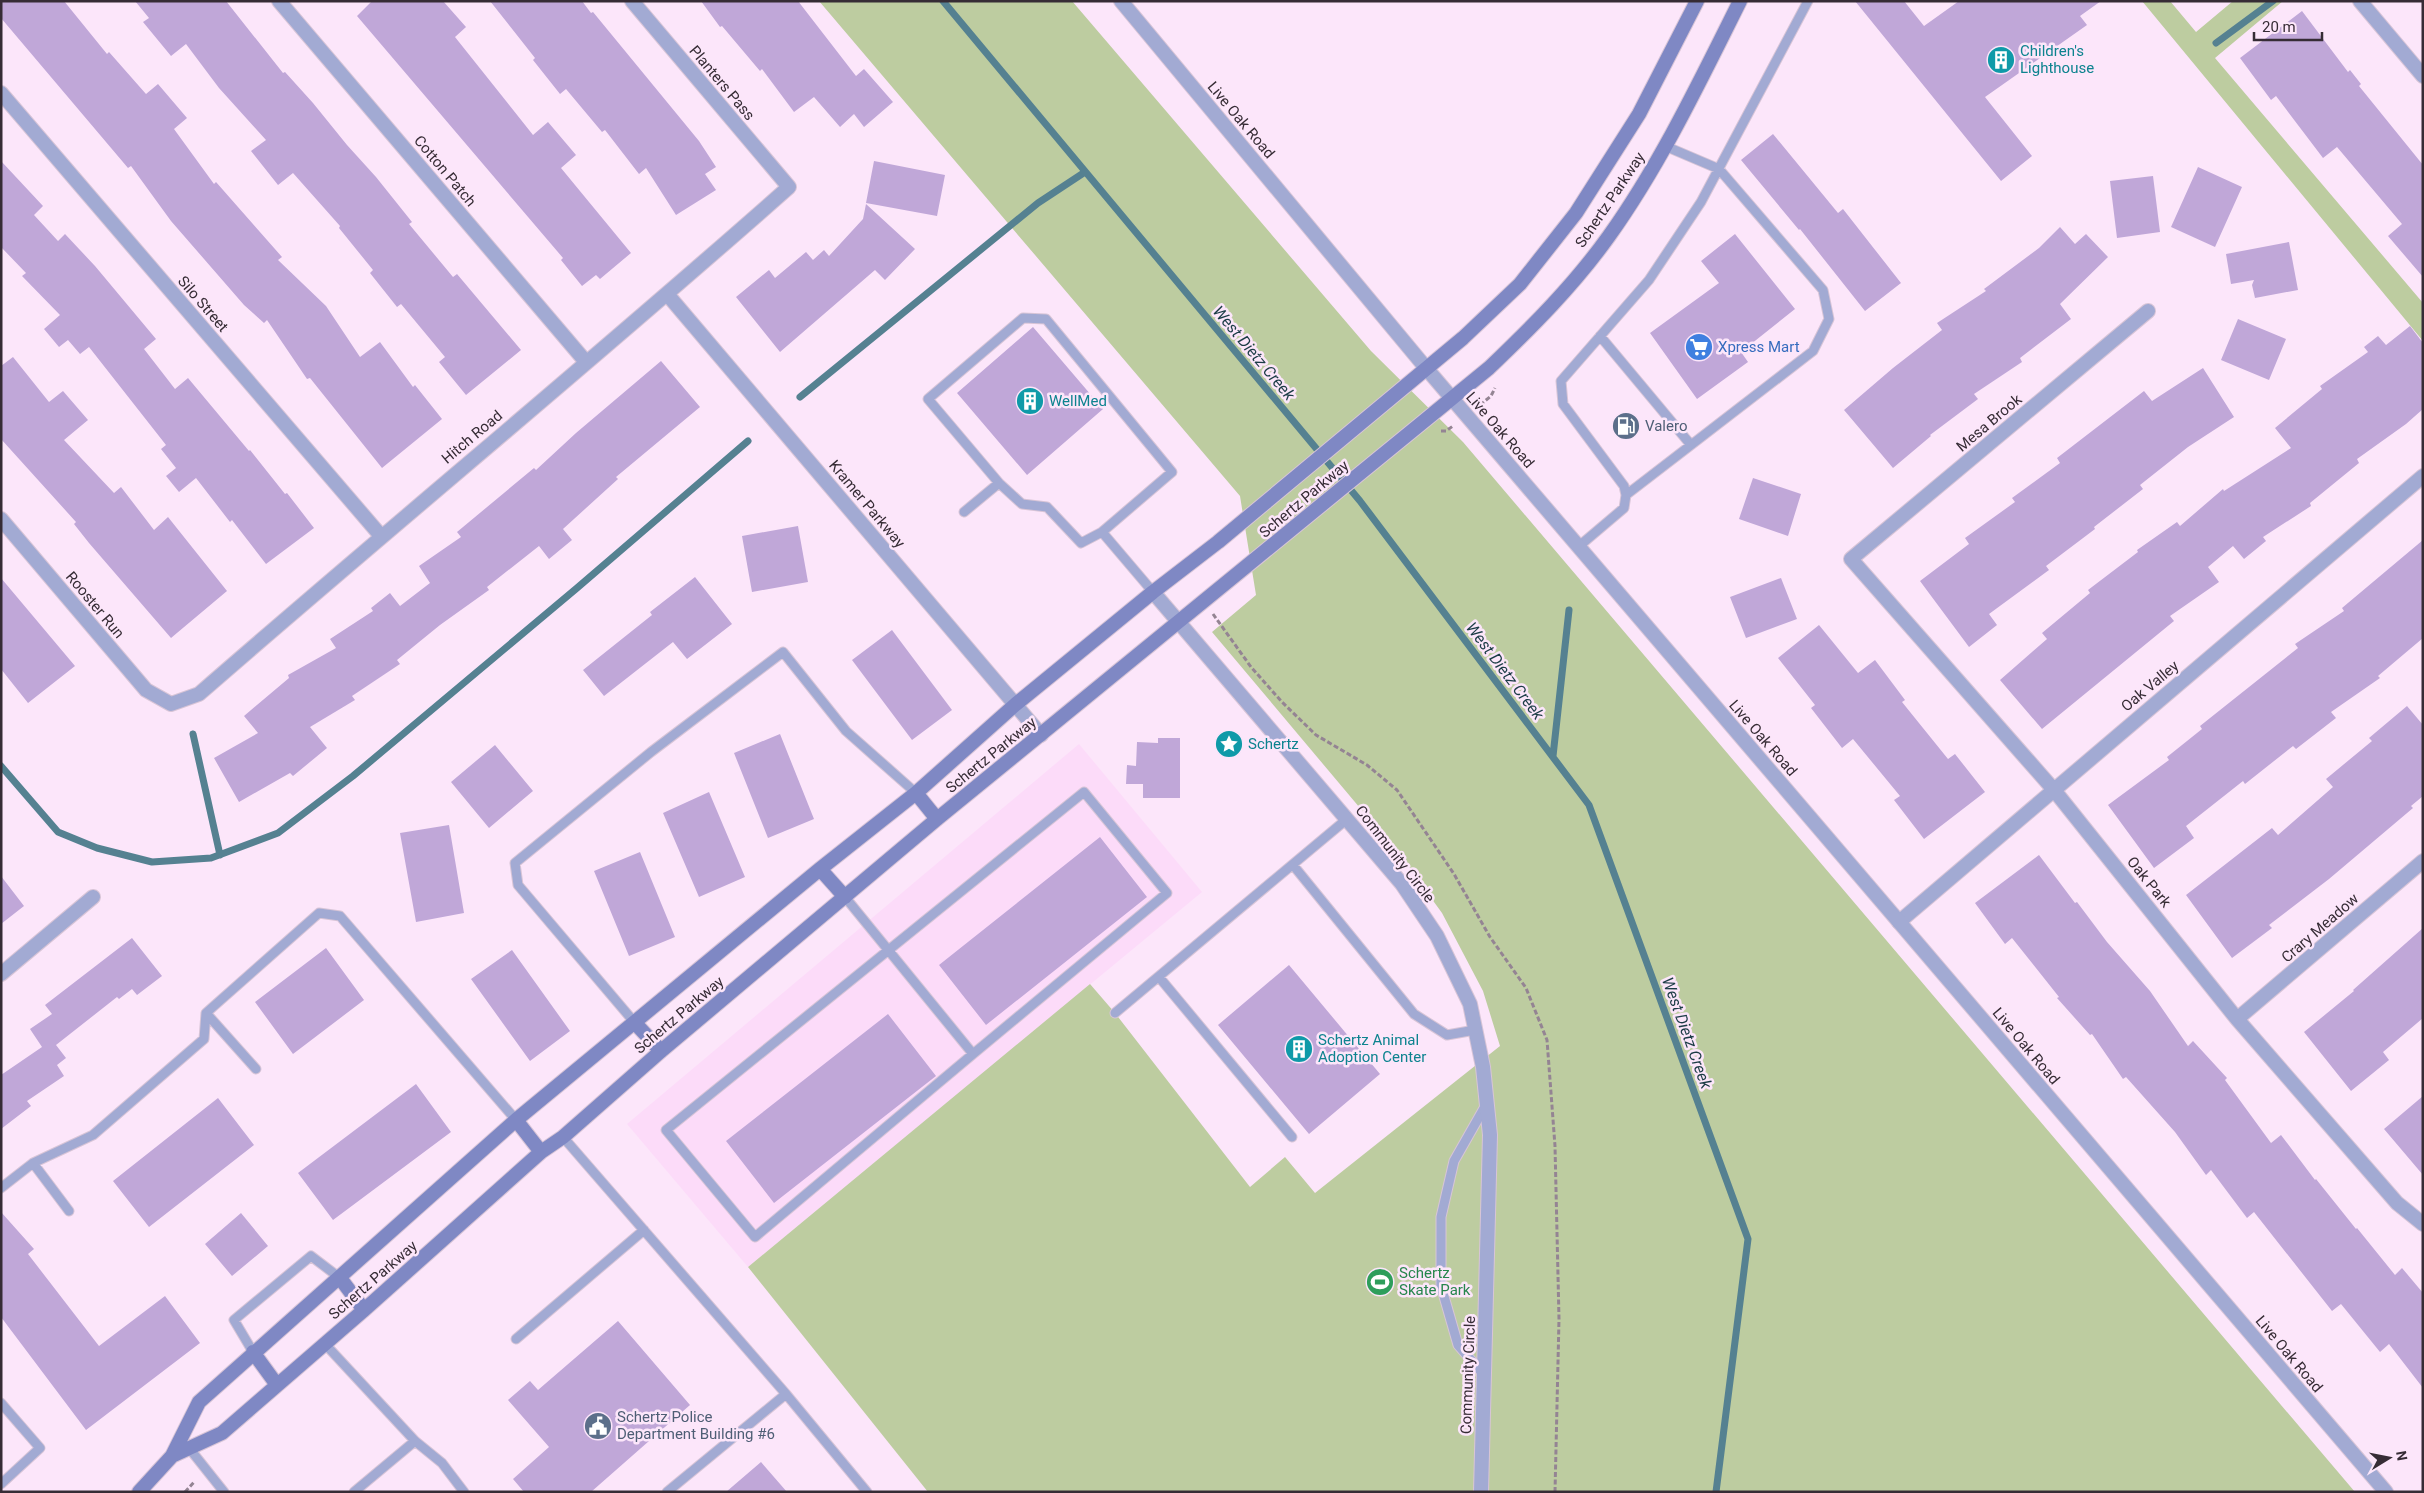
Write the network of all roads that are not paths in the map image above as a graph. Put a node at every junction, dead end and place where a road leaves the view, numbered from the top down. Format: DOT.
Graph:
graph roads {
  1 [pos="279,1"];
  2 [pos="632,1"];
  3 [pos="1121,1"];
  4 [pos="1697,1"];
  5 [pos="1740,1"];
  6 [pos="1808,1"];
  7 [pos="2360,1"];
  8 [pos="2423,76"];
  9 [pos="1,93"];
  10 [pos="1665,146"];
  11 [pos="1719,169"];
  12 [pos="788,187"];
  13 [pos="668,294"];
  14 [pos="2148,311"];
  15 [pos="1600,336"];
  16 [pos="586,362"];
  17 [pos="1426,368"];
  18 [pos="1452,399"];
  19 [pos="1691,445"];
  20 [pos="2423,476"];
  21 [pos="999,482"];
  22 [pos="1626,496"];
  23 [pos="964,512"];
  24 [pos="1,519"];
  25 [pos="1102,532"];
  26 [pos="381,536"];
  27 [pos="1578,547"];
  28 [pos="1851,559"];
  29 [pos="1153,592"];
  30 [pos="1179,622"];
  31 [pos="171,704"];
  32 [pos="1016,704"];
  33 [pos="1042,735"];
  34 [pos="2054,790"];
  35 [pos="916,793"];
  36 [pos="937,819"];
  37 [pos="1348,820"];
  38 [pos="2423,861"];
  39 [pos="1293,865"];
  40 [pos="820,869"];
  41 [pos="93,897"];
  42 [pos="845,897"];
  43 [pos="1899,922"];
  44 [pos="888,950"];
  45 [pos="1,974"];
  46 [pos="1159,977"];
  47 [pos="206,1013"];
  48 [pos="1115,1013"];
  49 [pos="2237,1019"];
  50 [pos="636,1023"];
  51 [pos="1475,1030"];
  52 [pos="660,1052"];
  53 [pos="973,1054"];
  54 [pos="256,1069"];
  55 [pos="1487,1102"];
  56 [pos="516,1120"];
  57 [pos="563,1137"];
  58 [pos="1292,1137"];
  59 [pos="541,1152"];
  60 [pos="33,1163"];
  61 [pos="1,1188"];
  62 [pos="69,1211"];
  63 [pos="2423,1224"];
  64 [pos="644,1230"];
  65 [pos="340,1278"];
  66 [pos="364,1310"];
  67 [pos="516,1339"];
  68 [pos="325,1344"];
  69 [pos="253,1352"];
  70 [pos="1484,1376"];
  71 [pos="277,1385"];
  72 [pos="786,1394"];
  73 [pos="1,1404"];
  74 [pos="415,1441"];
  75 [pos="189,1448"];
  76 [pos="172,1456"];
  77 [pos="1,1484"];
  78 [pos="139,1492"];
  79 [pos="224,1492"];
  80 [pos="354,1492"];
  81 [pos="464,1492"];
  82 [pos="667,1492"];
  83 [pos="867,1492"];
  84 [pos="1481,1492"];
  85 [pos="2386,1492"];
  1 -- 16 [label="street, Cotton Patch"];
  2 -- 12 [label="street, Planters Pass"];
  3 -- 17 [label="street, Live Oak Road"];
  4 -- 17 [label="main road, Schertz Parkway"];
  5 -- 10 [label="main road, Schertz Parkway"];
  6 -- 11 [label="lane"];
  7 -- 8 [label="street"];
  9 -- 26 [label="street, Silo Street"];
  10 -- 11 [label="lane"];
  10 -- 18 [label="main road, Schertz Parkway"];
  11 -- 15 [label="lane"];
  11 -- 19 [label="lane"];
  12 -- 13 [label="street, Hitch Road"];
  13 -- 16 [label="street, Hitch Road"];
  13 -- 32 [label="street, Kramer Parkway"];
  14 -- 28 [label="street, Mesa Brook"];
  15 -- 19 [label="lane"];
  15 -- 22 [label="lane"];
  16 -- 26 [label="street, Hitch Road"];
  17 -- 18 [label="street, Live Oak Road"];
  17 -- 29 [label="main road, Schertz Parkway"];
  18 -- 27 [label="street, Live Oak Road"];
  18 -- 30 [label="main road, Schertz Parkway"];
  19 -- 22 [label="lane"];
  20 -- 34 [label="street, Oak Valley"];
  21 -- 23 [label="lane"];
  21 -- 25 [label="lane"];
  21 -- 25 [label="lane"];
  22 -- 27 [label="lane"];
  24 -- 31 [label="street, Rooster Run"];
  25 -- 29 [label="lane"];
  26 -- 31 [label="street, Hitch Road"];
  27 -- 43 [label="street, Live Oak Road"];
  28 -- 34 [label="street, Oak Park"];
  29 -- 30 [label="street, Community Circle"];
  29 -- 32 [label="main road, Schertz Parkway"];
  30 -- 33 [label="main road, Schertz Parkway"];
  30 -- 37 [label="street, Community Circle"];
  32 -- 33 [label="street, Kramer Parkway"];
  32 -- 35 [label="main road, Schertz Parkway"];
  33 -- 36 [label="main road, Schertz Parkway"];
  34 -- 43 [label="street, Oak Valley"];
  34 -- 49 [label="street, Oak Park"];
  35 -- 36 [label="main road"];
  35 -- 40 [label="main road, Schertz Parkway"];
  35 -- 50 [label="lane"];
  36 -- 42 [label="main road, Schertz Parkway"];
  37 -- 39 [label="lane"];
  37 -- 51 [label="street, Community Circle"];
  38 -- 49 [label="street, Crary Meadow"];
  39 -- 46 [label="lane"];
  39 -- 51 [label="lane"];
  40 -- 42 [label="main road"];
  40 -- 50 [label="main road, Schertz Parkway"];
  41 -- 45 [label="street"];
  42 -- 44 [label="lane"];
  42 -- 52 [label="main road, Schertz Parkway"];
  43 -- 85 [label="street, Live Oak Road"];
  44 -- 53 [label="lane"];
  44 -- 53 [label="lane"];
  44 -- 53 [label="lane"];
  46 -- 48 [label="lane"];
  46 -- 58 [label="lane"];
  47 -- 54 [label="lane"];
  47 -- 56 [label="lane"];
  47 -- 60 [label="lane"];
  49 -- 63 [label="street, Oak Park"];
  50 -- 52 [label="main road"];
  50 -- 56 [label="main road, Schertz Parkway"];
  51 -- 55 [label="street, Community Circle"];
  52 -- 57 [label="main road, Schertz Parkway"];
  55 -- 70 [label="street, Community Circle"];
  55 -- 70 [label="lane"];
  56 -- 59 [label="main road"];
  56 -- 65 [label="main road, Schertz Parkway"];
  57 -- 59 [label="main road, Schertz Parkway"];
  57 -- 64 [label="lane"];
  59 -- 66 [label="main road, Schertz Parkway"];
  60 -- 61 [label="lane"];
  60 -- 62 [label="lane"];
  64 -- 67 [label="lane"];
  64 -- 72 [label="lane"];
  65 -- 66 [label="main road"];
  65 -- 69 [label="main road, Schertz Parkway"];
  65 -- 69 [label="lane"];
  66 -- 68 [label="main road, Schertz Parkway"];
  68 -- 71 [label="main road, Schertz Parkway"];
  68 -- 74 [label="lane"];
  69 -- 71 [label="main road"];
  69 -- 76 [label="main road, Schertz Parkway"];
  70 -- 84 [label="street, Community Circle"];
  71 -- 75 [label="main road, Schertz Parkway"];
  72 -- 82 [label="lane"];
  72 -- 83 [label="lane"];
  73 -- 77 [label="lane"];
  74 -- 80 [label="lane"];
  74 -- 81 [label="lane"];
  75 -- 76 [label="main road, Schertz Parkway"];
  75 -- 79 [label="lane"];
  76 -- 78 [label="main road, Schertz Parkway"];
}
